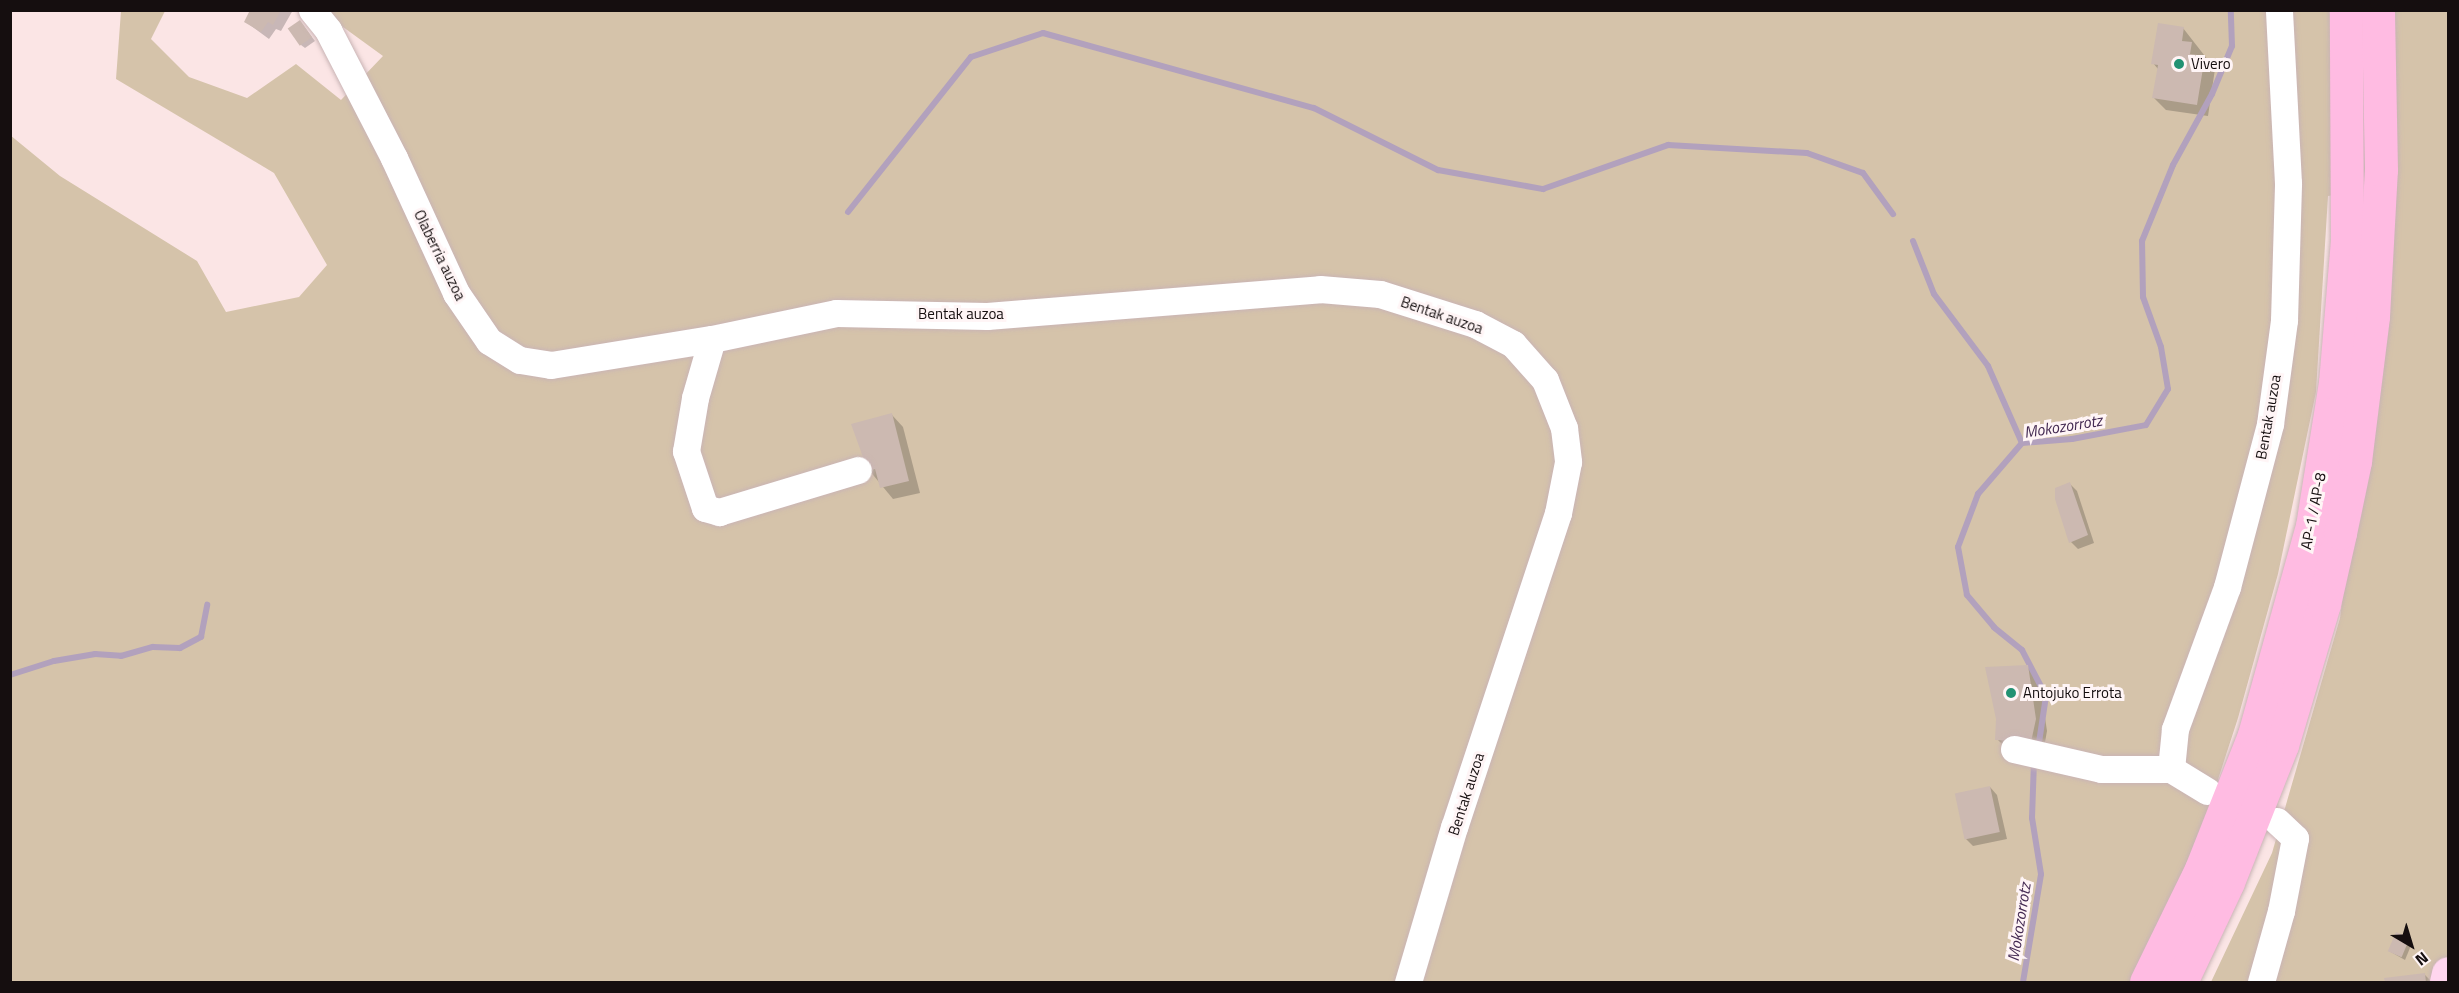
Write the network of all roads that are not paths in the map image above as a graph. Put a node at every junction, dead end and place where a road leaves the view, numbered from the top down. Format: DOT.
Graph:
graph roads {
  1 [pos="312,10"];
  2 [pos="2279,10"];
  3 [pos="2346,10"];
  4 [pos="2378,10"];
  5 [pos="836,313"];
  6 [pos="712,339"];
  7 [pos="858,470"];
  8 [pos="2014,749"];
  9 [pos="2171,769"];
  10 [pos="2207,791"];
  11 [pos="2277,821"];
  12 [pos="2448,973"];
  13 [pos="1408,982"];
  14 [pos="2146,982"];
  15 [pos="2181,982"];
  16 [pos="2261,982"];
  17 [pos="2446,982"];
  1 -- 6 [label="street, Olaberria auzoa"];
  2 -- 9 [label="street, Bentak auzoa"];
  3 -- 14 [label="highway, AP-1 / AP-8"];
  4 -- 15 [label="highway, AP-1 / AP-8"];
  5 -- 6 [label="street, Olaberria auzoa"];
  5 -- 13 [label="street, Bentak auzoa"];
  6 -- 7 [label="street"];
  8 -- 9 [label="street"];
  9 -- 10 [label="street"];
  11 -- 16 [label="street"];
  12 -- 17 [label="main road"];
}
